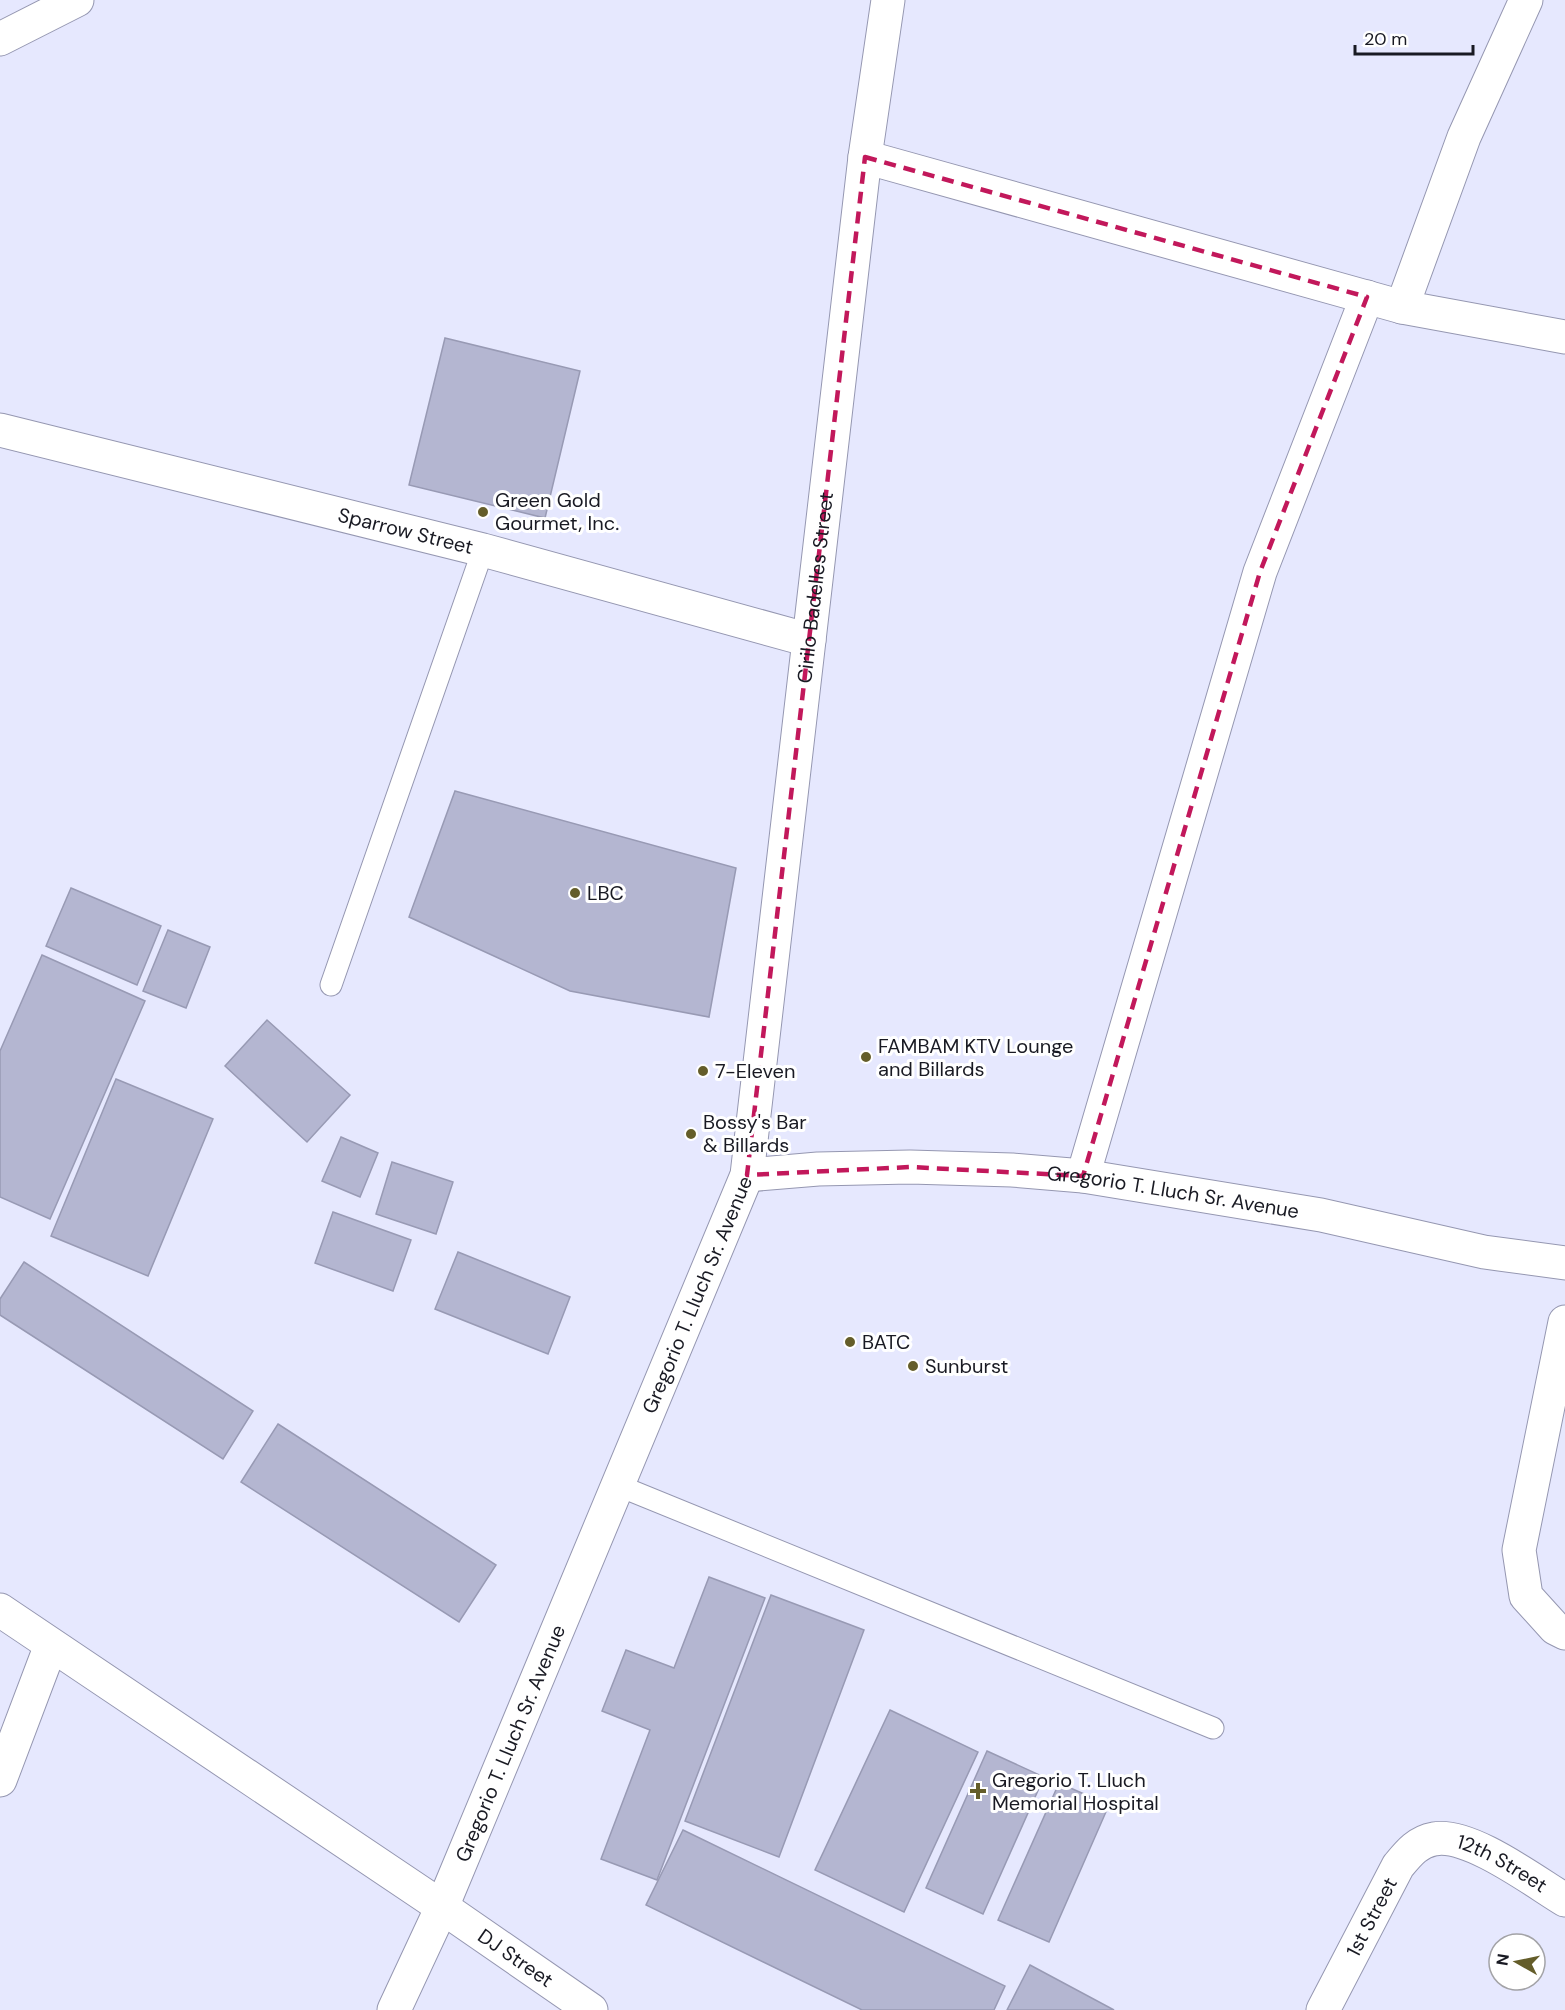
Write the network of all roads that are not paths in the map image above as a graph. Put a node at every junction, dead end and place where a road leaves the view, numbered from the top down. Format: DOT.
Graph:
graph roads {
  1 [pos="78,0"];
  2 [pos="888,0"];
  3 [pos="1526,0"];
  4 [pos="0,39"];
  5 [pos="865,157"];
  6 [pos="1368,297"];
  7 [pos="1402,307"];
  8 [pos="1565,337"];
  9 [pos="0,430"];
  10 [pos="483,550"];
  11 [pos="809,640"];
  12 [pos="331,985"];
  13 [pos="747,1175"];
  14 [pos="1083,1176"];
  15 [pos="1565,1263"];
  16 [pos="1565,1322"];
  17 [pos="617,1485"];
  18 [pos="0,1610"];
  19 [pos="1565,1633"];
  20 [pos="51,1645"];
  21 [pos="1213,1728"];
  22 [pos="0,1780"];
  23 [pos="1434,1839"];
  24 [pos="1565,1900"];
  25 [pos="442,1907"];
  26 [pos="394,2010"];
  27 [pos="591,2010"];
  28 [pos="1323,2010"];
  1 -- 4 [label="street"];
  2 -- 5 [label="street, Cirilo Badelles Street"];
  3 -- 7 [label="street"];
  5 -- 6 [label="street"];
  5 -- 11 [label="street, Cirilo Badelles Street"];
  6 -- 7 [label="street"];
  6 -- 14 [label="street"];
  7 -- 8 [label="street"];
  9 -- 10 [label="street, Sparrow Street"];
  10 -- 11 [label="street, Sparrow Street"];
  10 -- 12 [label="lane"];
  11 -- 13 [label="street, Cirilo Badelles Street"];
  13 -- 14 [label="street, Gregorio T. Lluch Sr. Avenue"];
  13 -- 17 [label="street, Gregorio T. Lluch Sr. Avenue"];
  14 -- 15 [label="street, Gregorio T. Lluch Sr. Avenue"];
  16 -- 19 [label="street"];
  17 -- 21 [label="lane"];
  17 -- 25 [label="street, Gregorio T. Lluch Sr. Avenue"];
  18 -- 20 [label="street, DJ Street"];
  20 -- 22 [label="street"];
  20 -- 25 [label="street, DJ Street"];
  23 -- 24 [label="street, 12th Street"];
  23 -- 28 [label="street, 1st Street"];
  25 -- 26 [label="street, Gregorio T. Lluch Sr. Avenue"];
  25 -- 27 [label="street, DJ Street"];
}
